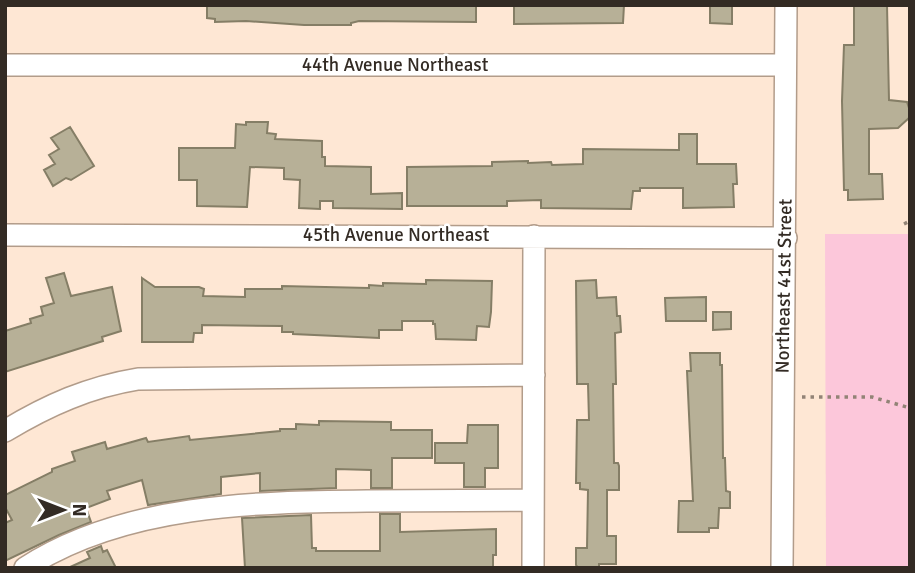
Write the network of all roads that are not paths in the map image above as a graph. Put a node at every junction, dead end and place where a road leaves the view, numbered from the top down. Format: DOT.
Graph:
graph roads {
  1 [pos="786,5"];
  2 [pos="5,65"];
  3 [pos="785,65"];
  4 [pos="5,235"];
  5 [pos="534,236"];
  6 [pos="786,238"];
  7 [pos="534,375"];
  8 [pos="5,431"];
  9 [pos="533,500"];
  10 [pos="25,568"];
  11 [pos="533,568"];
  12 [pos="782,568"];
  1 -- 3 [label="street, Northeast 41st Street"];
  2 -- 3 [label="street, 44th Avenue Northeast"];
  3 -- 6 [label="street, Northeast 41st Street"];
  4 -- 5 [label="street, 45th Avenue Northeast"];
  5 -- 6 [label="street, 45th Avenue Northeast"];
  5 -- 7 [label="street"];
  6 -- 12 [label="street, Northeast 41st Street"];
  7 -- 8 [label="street"];
  7 -- 9 [label="street"];
  9 -- 10 [label="street"];
  9 -- 11 [label="street"];
}
